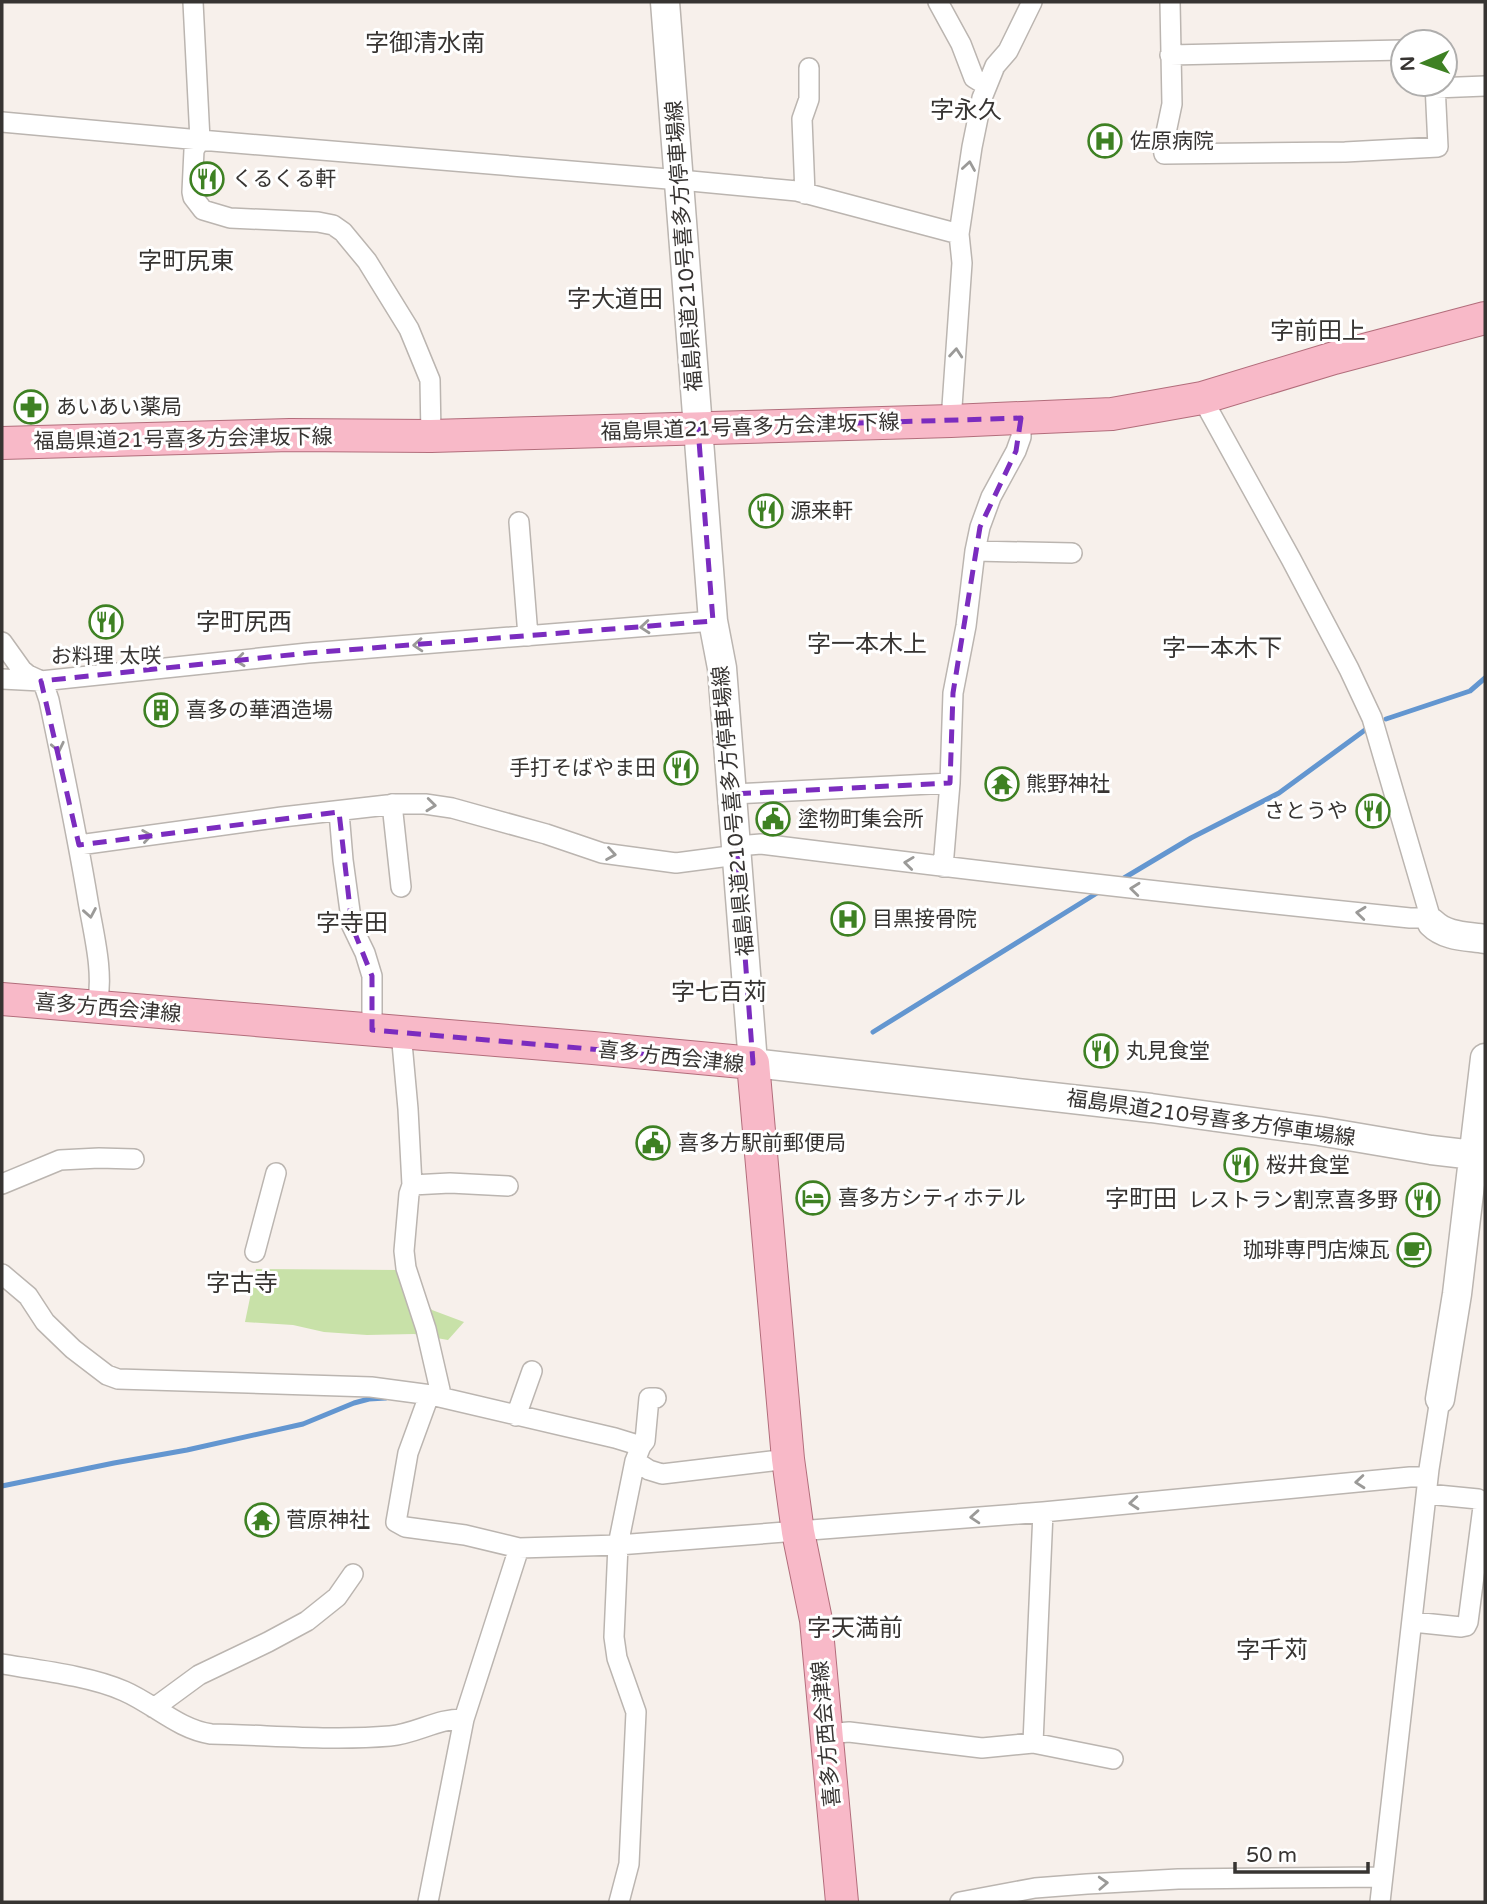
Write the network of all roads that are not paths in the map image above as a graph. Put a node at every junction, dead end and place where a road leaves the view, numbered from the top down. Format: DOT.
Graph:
graph roads {
  1 [pos="193,2"];
  2 [pos="665,2"];
  3 [pos="938,2"];
  4 [pos="1032,2"];
  5 [pos="1170,2"];
  6 [pos="1389,50"];
  7 [pos="1170,55"];
  8 [pos="809,68"];
  9 [pos="987,86"];
  10 [pos="1459,86"];
  11 [pos="1485,86"];
  12 [pos="1436,98"];
  13 [pos="2,122"];
  14 [pos="200,140"];
  15 [pos="680,180"];
  16 [pos="805,194"];
  17 [pos="959,234"];
  18 [pos="1485,318"];
  19 [pos="1202,398"];
  20 [pos="1021,418"];
  21 [pos="951,421"];
  22 [pos="698,428"];
  23 [pos="431,436"];
  24 [pos="2,443"];
  25 [pos="519,522"];
  26 [pos="975,551"];
  27 [pos="1072,553"];
  28 [pos="713,621"];
  29 [pos="528,636"];
  30 [pos="2,642"];
  31 [pos="2,679"];
  32 [pos="41,681"];
  33 [pos="950,783"];
  34 [pos="733,794"];
  35 [pos="392,804"];
  36 [pos="339,812"];
  37 [pos="79,845"];
  38 [pos="737,851"];
  39 [pos="943,867"];
  40 [pos="401,887"];
  41 [pos="1431,920"];
  42 [pos="1485,939"];
  43 [pos="2,999"];
  44 [pos="97,1007"];
  45 [pos="386,1031"];
  46 [pos="1485,1058"];
  47 [pos="753,1063"];
  48 [pos="1474,1154"];
  49 [pos="134,1159"];
  50 [pos="276,1173"];
  51 [pos="2,1184"];
  52 [pos="412,1185"];
  53 [pos="508,1186"];
  54 [pos="255,1252"];
  55 [pos="2,1274"];
  56 [pos="532,1371"];
  57 [pos="435,1393"];
  58 [pos="656,1398"];
  59 [pos="1440,1399"];
  60 [pos="516,1416"];
  61 [pos="638,1453"];
  62 [pos="788,1459"];
  63 [pos="1427,1486"];
  64 [pos="1043,1512"];
  65 [pos="798,1532"];
  66 [pos="618,1545"];
  67 [pos="519,1548"];
  68 [pos="353,1574"];
  69 [pos="1413,1622"];
  70 [pos="2,1664"];
  71 [pos="154,1708"];
  72 [pos="464,1719"];
  73 [pos="826,1734"];
  74 [pos="1033,1743"];
  75 [pos="1113,1759"];
  76 [pos="1382,1877"];
  77 [pos="428,1902"];
  78 [pos="619,1902"];
  79 [pos="842,1902"];
  80 [pos="960,1902"];
  81 [pos="1380,1902"];
  1 -- 14 [label="street"];
  2 -- 15 [label="main road, 福島県道210号喜多方停車場線"];
  3 -- 9 [label="street"];
  4 -- 9 [label="street"];
  5 -- 7 [label="street"];
  6 -- 7 [label="street"];
  7 -- 12 [label="street"];
  8 -- 16 [label="street"];
  17 -- 9 [label="street, one-way"];
  10 -- 11 [label="street"];
  13 -- 14 [label="street"];
  14 -- 15 [label="street"];
  14 -- 23 [label="street"];
  15 -- 16 [label="street"];
  15 -- 22 [label="main road, 福島県道210号喜多方停車場線"];
  16 -- 17 [label="street"];
  21 -- 17 [label="street, one-way"];
  18 -- 19 [label="main road, 福島県道21号喜多方会津坂下線"];
  19 -- 20 [label="main road, 福島県道21号喜多方会津坂下線"];
  19 -- 41 [label="street"];
  20 -- 21 [label="main road, 福島県道21号喜多方会津坂下線"];
  20 -- 26 [label="street"];
  21 -- 22 [label="main road, 福島県道21号喜多方会津坂下線"];
  22 -- 23 [label="main road, 福島県道21号喜多方会津坂下線"];
  22 -- 28 [label="main road, 福島県道210号喜多方停車場線"];
  23 -- 24 [label="main road, 福島県道21号喜多方会津坂下線"];
  25 -- 29 [label="street"];
  26 -- 27 [label="street"];
  26 -- 33 [label="street"];
  28 -- 29 [label="street, one-way"];
  28 -- 34 [label="main road, 福島県道210号喜多方停車場線"];
  29 -- 32 [label="street, one-way"];
  30 -- 32 [label="street"];
  31 -- 32 [label="street"];
  32 -- 37 [label="street, one-way"];
  33 -- 34 [label="street"];
  33 -- 39 [label="street"];
  34 -- 38 [label="main road, 福島県道210号喜多方停車場線"];
  35 -- 36 [label="street"];
  35 -- 38 [label="street, one-way"];
  35 -- 40 [label="street"];
  37 -- 36 [label="street, one-way"];
  36 -- 45 [label="street"];
  37 -- 44 [label="street, one-way"];
  39 -- 38 [label="street, one-way"];
  38 -- 47 [label="main road, 福島県道210号喜多方停車場線"];
  41 -- 39 [label="street, one-way"];
  41 -- 42 [label="main road"];
  43 -- 44 [label="main road, 喜多方西会津線"];
  44 -- 45 [label="main road, 喜多方西会津線"];
  45 -- 47 [label="main road, 喜多方西会津線"];
  45 -- 52 [label="street"];
  46 -- 48 [label="main road"];
  47 -- 48 [label="main road, 福島県道210号喜多方停車場線"];
  47 -- 62 [label="main road, 喜多方西会津線"];
  48 -- 59 [label="main road"];
  49 -- 51 [label="street"];
  50 -- 54 [label="street"];
  52 -- 53 [label="street"];
  52 -- 57 [label="street"];
  55 -- 57 [label="street"];
  56 -- 60 [label="street"];
  57 -- 60 [label="street"];
  57 -- 67 [label="street"];
  58 -- 61 [label="street"];
  59 -- 63 [label="street"];
  60 -- 61 [label="street"];
  61 -- 62 [label="street"];
  61 -- 66 [label="street"];
  62 -- 65 [label="main road, 喜多方西会津線"];
  63 -- 64 [label="street, one-way"];
  63 -- 69 [label="street"];
  63 -- 69 [label="street"];
  64 -- 65 [label="street, one-way"];
  64 -- 74 [label="street"];
  65 -- 66 [label="street"];
  65 -- 73 [label="main road, 喜多方西会津線"];
  66 -- 67 [label="street"];
  66 -- 78 [label="street"];
  67 -- 72 [label="street"];
  68 -- 71 [label="street"];
  69 -- 76 [label="street"];
  70 -- 71 [label="street"];
  71 -- 72 [label="street"];
  72 -- 77 [label="street"];
  73 -- 74 [label="street"];
  73 -- 79 [label="main road, 喜多方西会津線"];
  74 -- 75 [label="street"];
  80 -- 76 [label="street, one-way"];
  76 -- 81 [label="street"];
}
